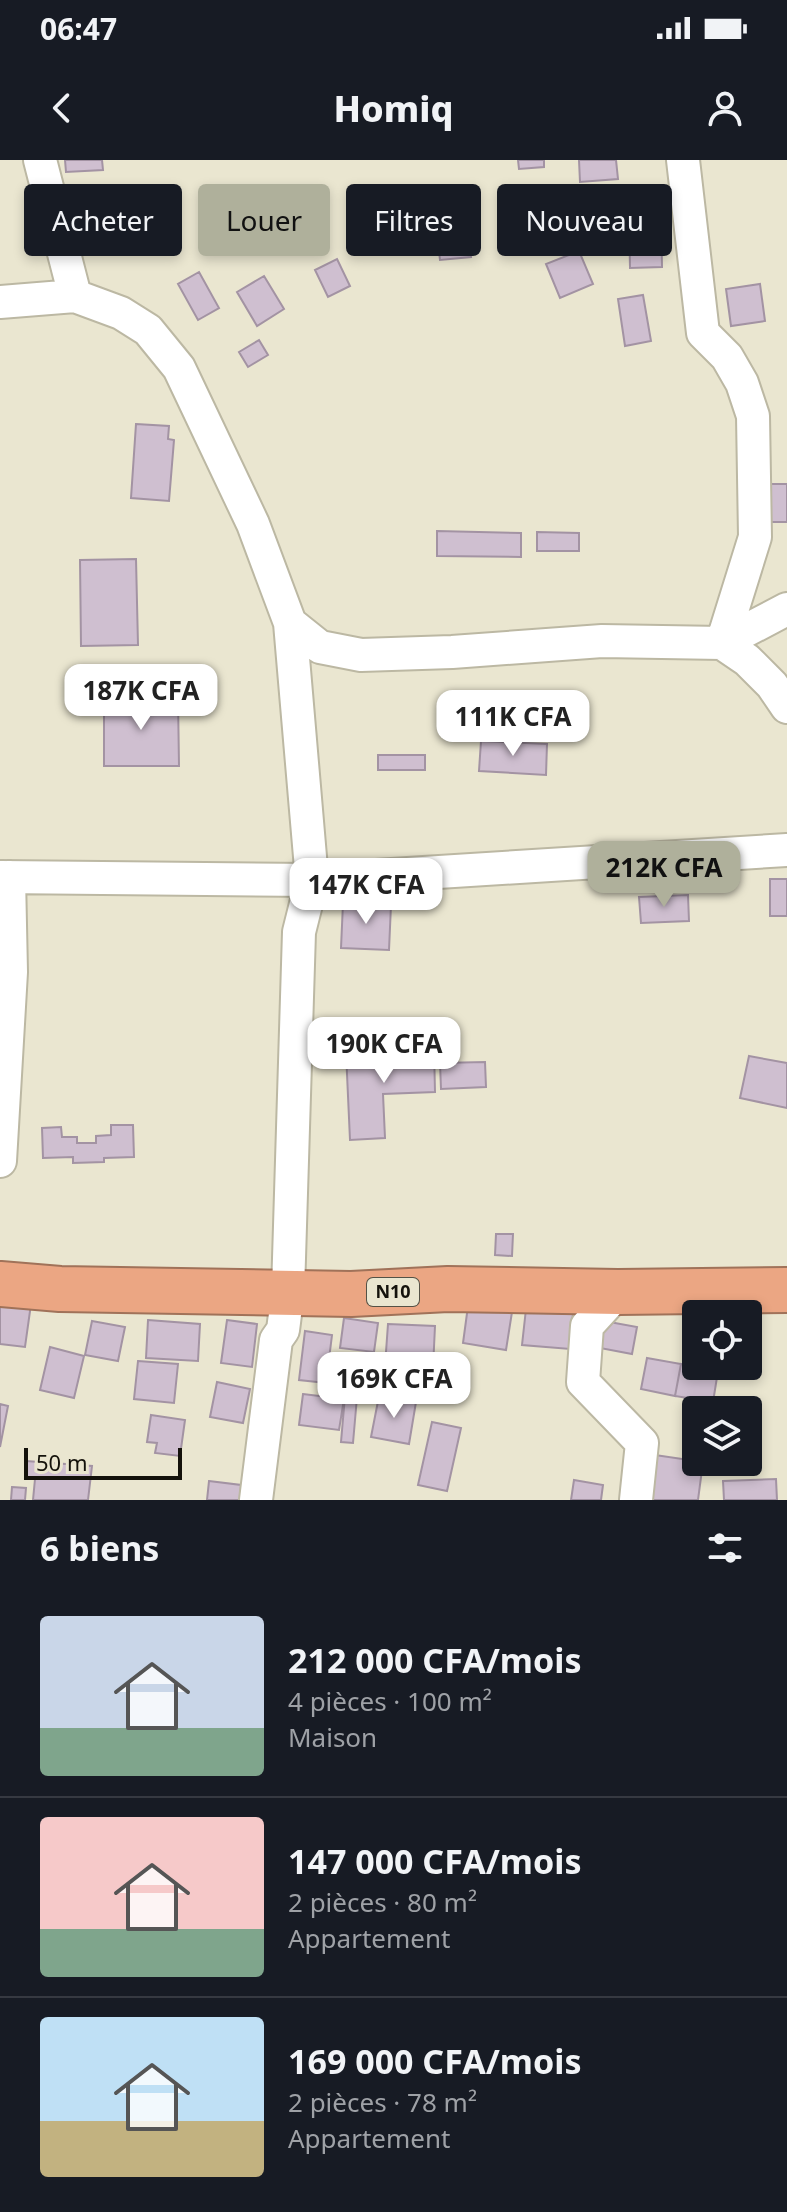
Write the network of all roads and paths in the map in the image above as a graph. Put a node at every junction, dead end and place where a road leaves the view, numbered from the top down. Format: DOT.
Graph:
graph roads {
  1 [pos="40,160"];
  2 [pos="683,160"];
  3 [pos="75,296"];
  4 [pos="0,302"];
  5 [pos="787,609"];
  6 [pos="290,623"];
  7 [pos="722,643"];
  8 [pos="787,707"];
  9 [pos="787,850"];
  10 [pos="5,877"];
  11 [pos="312,880"];
  12 [pos="0,1161"];
  13 [pos="0,1284"];
  14 [pos="787,1290"];
  15 [pos="288,1291"];
  16 [pos="618,1292"];
  17 [pos="256,1500"];
  18 [pos="636,1500"];
  1 -- 3 [label="street"];
  2 -- 7 [label="street"];
  3 -- 4 [label="street"];
  3 -- 6 [label="street"];
  5 -- 7 [label="street"];
  6 -- 7 [label="street"];
  6 -- 11 [label="street"];
  7 -- 8 [label="street"];
  9 -- 11 [label="street"];
  10 -- 11 [label="street"];
  10 -- 12 [label="street"];
  11 -- 15 [label="street"];
  13 -- 15 [label="highway, N10"];
  14 -- 16 [label="highway, N10"];
  15 -- 16 [label="highway, N10"];
  15 -- 17 [label="street"];
  16 -- 18 [label="street"];
}
